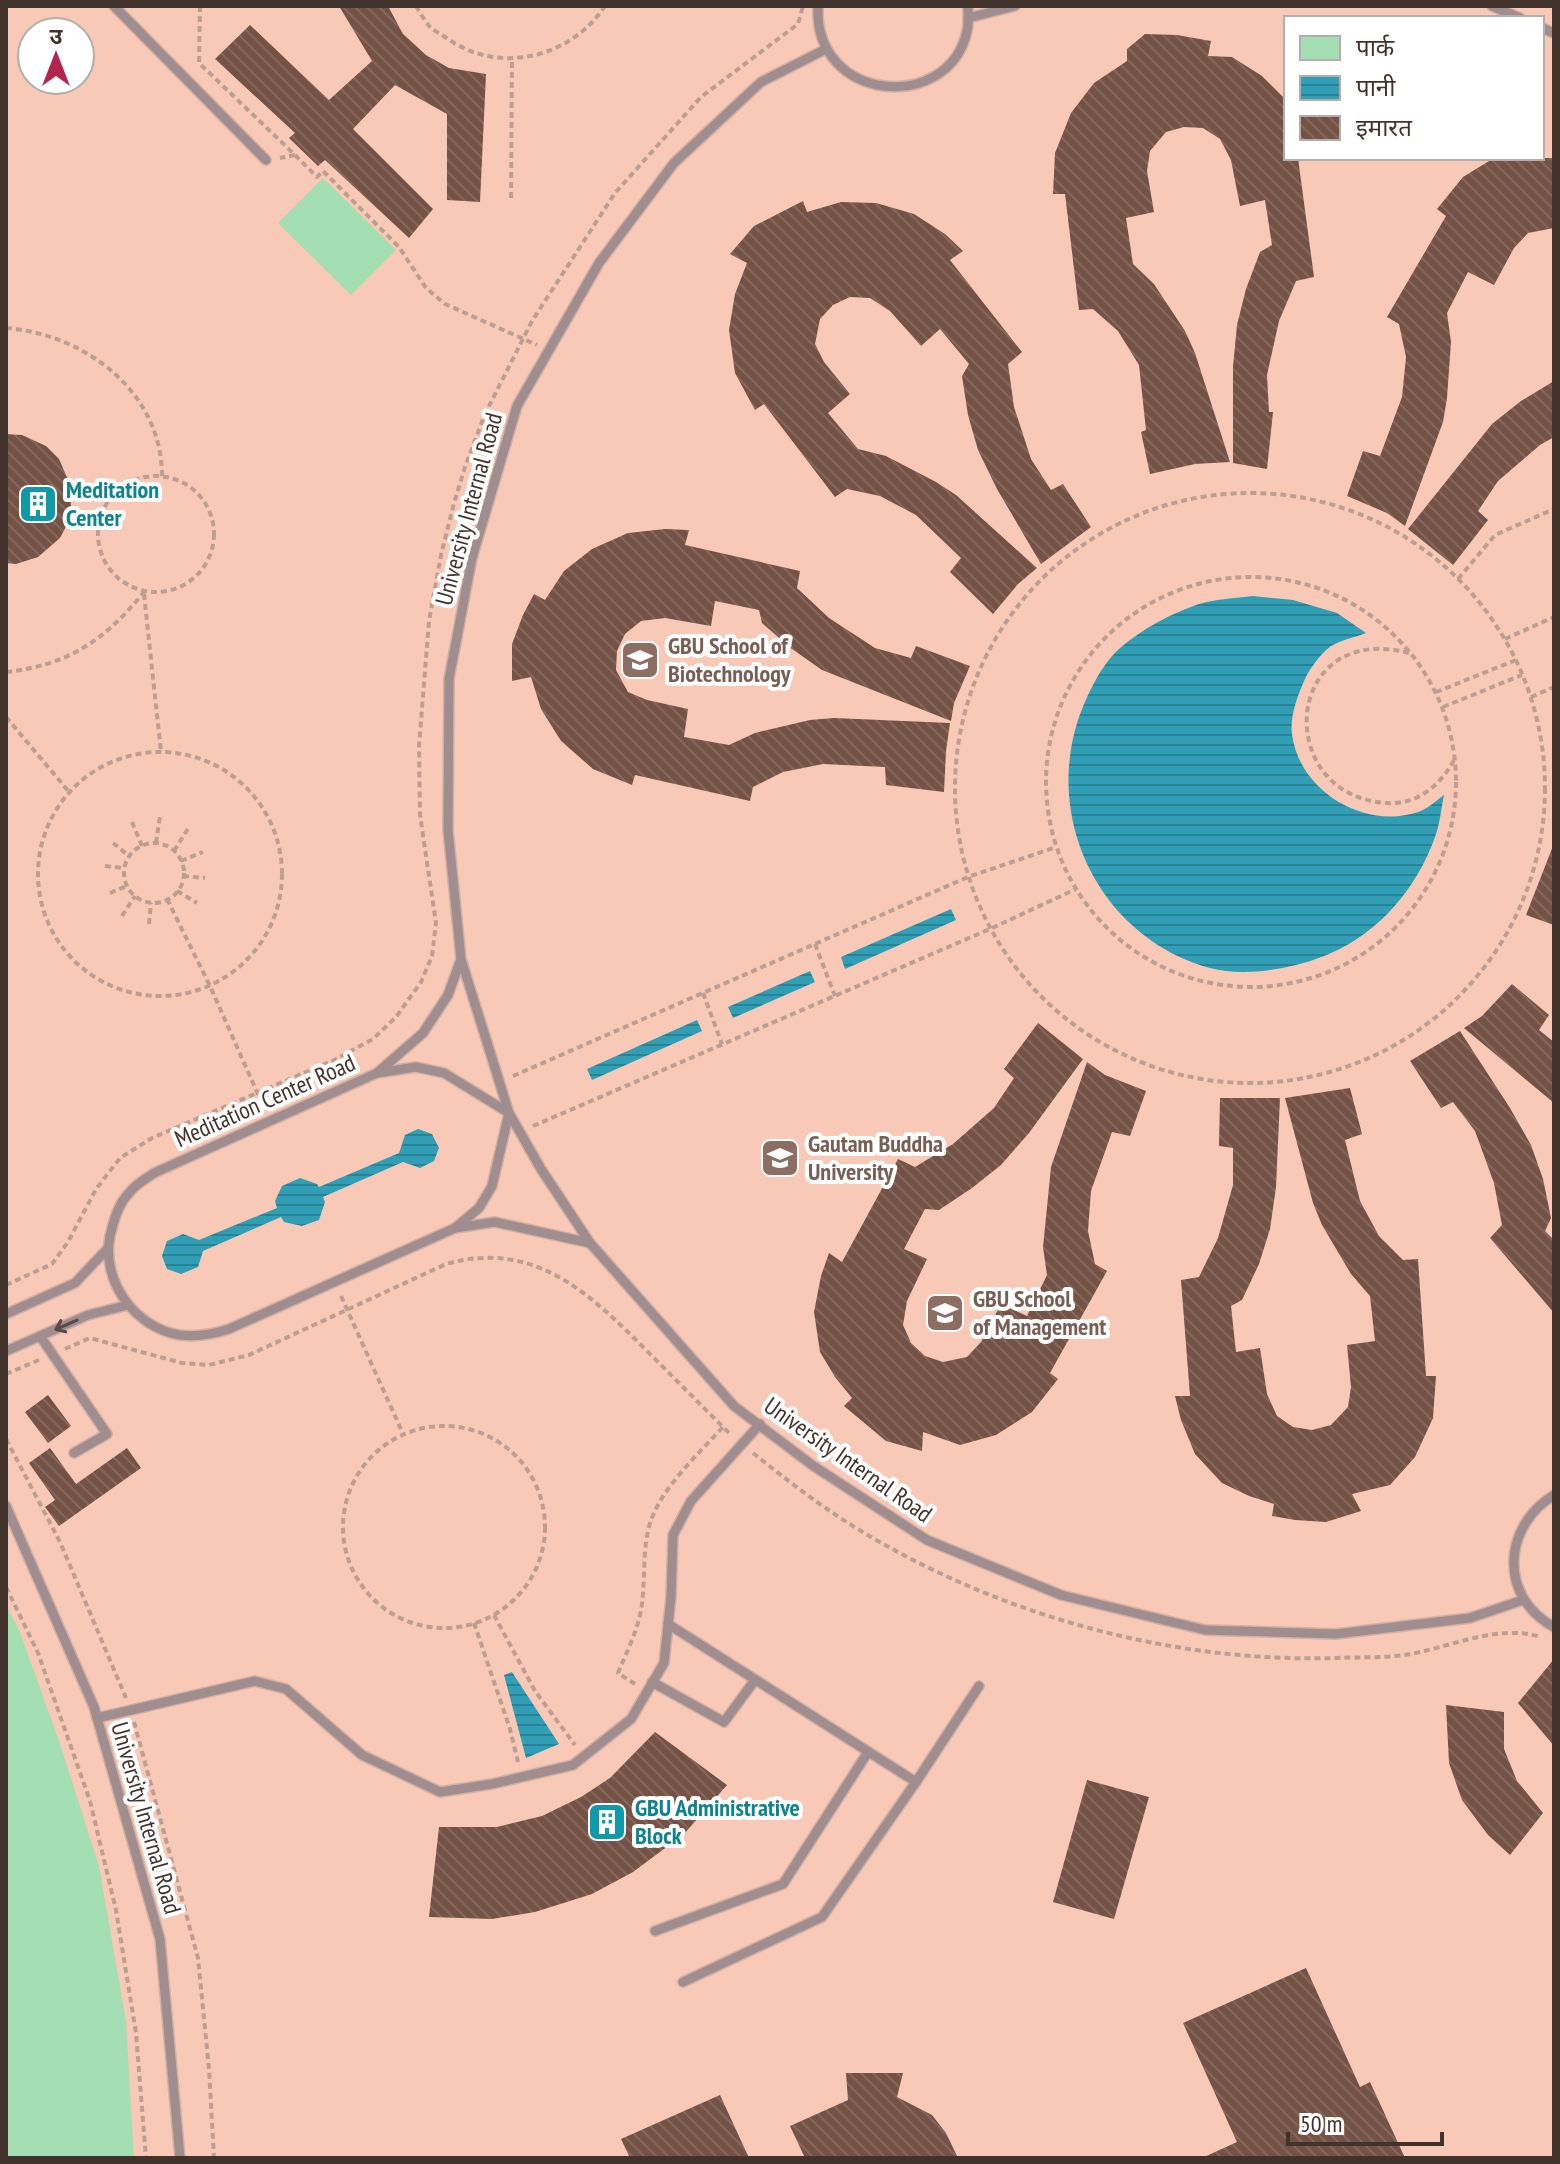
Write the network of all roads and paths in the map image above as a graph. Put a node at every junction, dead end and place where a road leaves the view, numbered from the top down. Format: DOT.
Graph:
graph roads {
  1 [pos="114,6"];
  2 [pos="200,6"];
  3 [pos="416,6"];
  4 [pos="605,6"];
  5 [pos="803,6"];
  6 [pos="818,6"];
  7 [pos="968,6"];
  8 [pos="1015,6"];
  9 [pos="1492,6"];
  10 [pos="1515,16"];
  11 [pos="968,18"];
  12 [pos="826,49"];
  13 [pos="512,60"];
  14 [pos="295,155"];
  15 [pos="266,160"];
  16 [pos="511,198"];
  17 [pos="6,328"];
  18 [pos="523,338"];
  19 [pos="549,350"];
  20 [pos="162,477"];
  21 [pos="1554,509"];
  22 [pos="75,513"];
  23 [pos="99,519"];
  24 [pos="1458,579"];
  25 [pos="144,592"];
  26 [pos="1554,617"];
  27 [pos="1505,639"];
  28 [pos="1412,654"];
  29 [pos="1516,660"];
  30 [pos="6,672"];
  31 [pos="1523,674"];
  32 [pos="1554,687"];
  33 [pos="1436,692"];
  34 [pos="1531,697"];
  35 [pos="1443,707"];
  36 [pos="6,717"];
  37 [pos="161,753"];
  38 [pos="1455,757"];
  39 [pos="1545,771"];
  40 [pos="1554,771"];
  41 [pos="70,793"];
  42 [pos="160,816"];
  43 [pos="132,822"];
  44 [pos="189,827"];
  45 [pos="113,843"];
  46 [pos="156,843"];
  47 [pos="142,846"];
  48 [pos="1056,847"];
  49 [pos="174,851"];
  50 [pos="203,852"];
  51 [pos="129,856"];
  52 [pos="181,861"];
  53 [pos="105,866"];
  54 [pos="124,868"];
  55 [pos="183,876"];
  56 [pos="968,877"];
  57 [pos="205,878"];
  58 [pos="127,886"];
  59 [pos="1076,889"];
  60 [pos="177,891"];
  61 [pos="110,893"];
  62 [pos="135,896"];
  63 [pos="167,899"];
  64 [pos="151,902"];
  65 [pos="197,903"];
  66 [pos="122,916"];
  67 [pos="149,924"];
  68 [pos="990,929"];
  69 [pos="815,944"];
  70 [pos="461,959"];
  71 [pos="210,986"];
  72 [pos="703,993"];
  73 [pos="835,996"];
  74 [pos="722,1044"];
  75 [pos="377,1073"];
  76 [pos="500,1082"];
  77 [pos="257,1093"];
  78 [pos="509,1113"];
  79 [pos="270,1121"];
  80 [pos="520,1131"];
  81 [pos="455,1228"];
  82 [pos="590,1243"];
  83 [pos="108,1248"];
  84 [pos="335,1282"];
  85 [pos="115,1283"];
  86 [pos="6,1285"];
  87 [pos="128,1305"];
  88 [pos="348,1311"];
  89 [pos="6,1314"];
  90 [pos="40,1336"];
  91 [pos="62,1350"];
  92 [pos="6,1351"];
  93 [pos="48,1356"];
  94 [pos="6,1374"];
  95 [pos="760,1424"];
  96 [pos="404,1436"];
  97 [pos="6,1439"];
  98 [pos="742,1445"];
  99 [pos="74,1453"];
  100 [pos="1554,1495"];
  101 [pos="6,1506"];
  102 [pos="6,1587"];
  103 [pos="1523,1600"];
  104 [pos="494,1615"];
  105 [pos="474,1623"];
  106 [pos="668,1624"];
  107 [pos="1554,1627"];
  108 [pos="1549,1640"];
  109 [pos="755,1680"];
  110 [pos="652,1682"];
  111 [pos="979,1686"];
  112 [pos="130,1710"];
  113 [pos="97,1718"];
  114 [pos="868,1752"];
  115 [pos="583,1757"];
  116 [pos="522,1777"];
  117 [pos="916,1782"];
  118 [pos="655,1931"];
  119 [pos="683,1982"];
  120 [pos="146,2158"];
  121 [pos="180,2158"];
  122 [pos="214,2158"];
  1 -- 15 [label="lane"];
  2 -- 14 [label="path"];
  3 -- 13 [label="path"];
  4 -- 13 [label="path"];
  5 -- 18 [label="path"];
  6 -- 12 [label="lane"];
  7 -- 11 [label="lane"];
  8 -- 11 [label="lane"];
  9 -- 10 [label="lane"];
  11 -- 12 [label="lane"];
  12 -- 19 [label="lane, University Internal Road"];
  13 -- 16 [label="path"];
  14 -- 15 [label="path"];
  14 -- 18 [label="path"];
  17 -- 20 [label="path"];
  18 -- 19 [label="path"];
  18 -- 77 [label="path"];
  19 -- 70 [label="lane, University Internal Road"];
  20 -- 23 [label="path"];
  20 -- 25 [label="path"];
  21 -- 24 [label="path"];
  22 -- 23 [label="path"];
  23 -- 25 [label="path"];
  24 -- 27 [label="path"];
  24 -- 56 [label="path"];
  25 -- 30 [label="path"];
  25 -- 37 [label="path"];
  26 -- 27 [label="path"];
  27 -- 29 [label="path"];
  28 -- 33 [label="path"];
  28 -- 38 [label="path"];
  28 -- 48 [label="path"];
  29 -- 31 [label="path"];
  29 -- 33 [label="path"];
  31 -- 34 [label="path"];
  31 -- 35 [label="path"];
  32 -- 34 [label="path"];
  33 -- 35 [label="path"];
  34 -- 39 [label="path"];
  35 -- 38 [label="path"];
  36 -- 41 [label="path"];
  37 -- 41 [label="path"];
  37 -- 71 [label="path"];
  38 -- 59 [label="path"];
  39 -- 40 [label="path"];
  39 -- 68 [label="path"];
  41 -- 71 [label="path"];
  42 -- 46 [label="path"];
  43 -- 47 [label="path"];
  44 -- 49 [label="path"];
  45 -- 51 [label="path"];
  46 -- 47 [label="path"];
  46 -- 49 [label="path"];
  47 -- 51 [label="path"];
  48 -- 56 [label="path"];
  48 -- 59 [label="path"];
  49 -- 52 [label="path"];
  50 -- 52 [label="path"];
  51 -- 54 [label="path"];
  52 -- 55 [label="path"];
  53 -- 54 [label="path"];
  54 -- 58 [label="path"];
  55 -- 57 [label="path"];
  55 -- 60 [label="path"];
  56 -- 68 [label="path"];
  56 -- 69 [label="path"];
  58 -- 61 [label="path"];
  58 -- 62 [label="path"];
  59 -- 68 [label="path"];
  60 -- 63 [label="path"];
  60 -- 65 [label="path"];
  62 -- 64 [label="path"];
  62 -- 66 [label="path"];
  63 -- 64 [label="path"];
  63 -- 71 [label="path"];
  64 -- 67 [label="path"];
  68 -- 73 [label="path"];
  69 -- 72 [label="path"];
  69 -- 73 [label="path"];
  70 -- 75 [label="lane, University Internal Road"];
  70 -- 76 [label="lane, University Internal Road"];
  71 -- 77 [label="path"];
  72 -- 74 [label="path"];
  72 -- 76 [label="path"];
  73 -- 74 [label="path"];
  74 -- 80 [label="path"];
  75 -- 78 [label="lane, Meditation Center Road"];
  75 -- 79 [label="lane, Meditation Center Road"];
  76 -- 78 [label="lane, University Internal Road"];
  77 -- 79 [label="path"];
  77 -- 86 [label="path"];
  78 -- 80 [label="lane, University Internal Road"];
  78 -- 81 [label="lane, University Internal Road"];
  79 -- 83 [label="lane, Meditation Center Road"];
  80 -- 82 [label="lane, University Internal Road"];
  81 -- 82 [label="lane, University Internal Road"];
  81 -- 84 [label="lane, University Internal Road"];
  82 -- 95 [label="lane, University Internal Road"];
  83 -- 85 [label="lane, Meditation Center Road"];
  83 -- 89 [label="lane"];
  84 -- 87 [label="lane, University Internal Road"];
  84 -- 88 [label="path"];
  85 -- 87 [label="lane, University Internal Road"];
  87 -- 90 [label="lane, one-way"];
  88 -- 91 [label="path"];
  88 -- 96 [label="path"];
  88 -- 98 [label="path"];
  90 -- 92 [label="lane"];
  90 -- 99 [label="lane"];
  93 -- 94 [label="path"];
  95 -- 98 [label="lane"];
  95 -- 103 [label="lane, University Internal Road"];
  96 -- 104 [label="path"];
  96 -- 105 [label="path"];
  97 -- 112 [label="path"];
  98 -- 106 [label="lane"];
  98 -- 108 [label="path"];
  100 -- 103 [label="lane"];
  101 -- 113 [label="lane, University Internal Road"];
  102 -- 120 [label="path"];
  103 -- 107 [label="lane"];
  104 -- 105 [label="path"];
  104 -- 115 [label="path"];
  105 -- 116 [label="path"];
  106 -- 109 [label="lane"];
  106 -- 110 [label="lane"];
  109 -- 110 [label="lane"];
  109 -- 114 [label="lane"];
  110 -- 115 [label="lane"];
  111 -- 117 [label="lane"];
  112 -- 113 [label="lane"];
  112 -- 116 [label="lane"];
  112 -- 122 [label="path"];
  113 -- 121 [label="lane, University Internal Road"];
  114 -- 117 [label="lane"];
  114 -- 118 [label="lane"];
  115 -- 116 [label="lane"];
  117 -- 119 [label="lane"];
}
